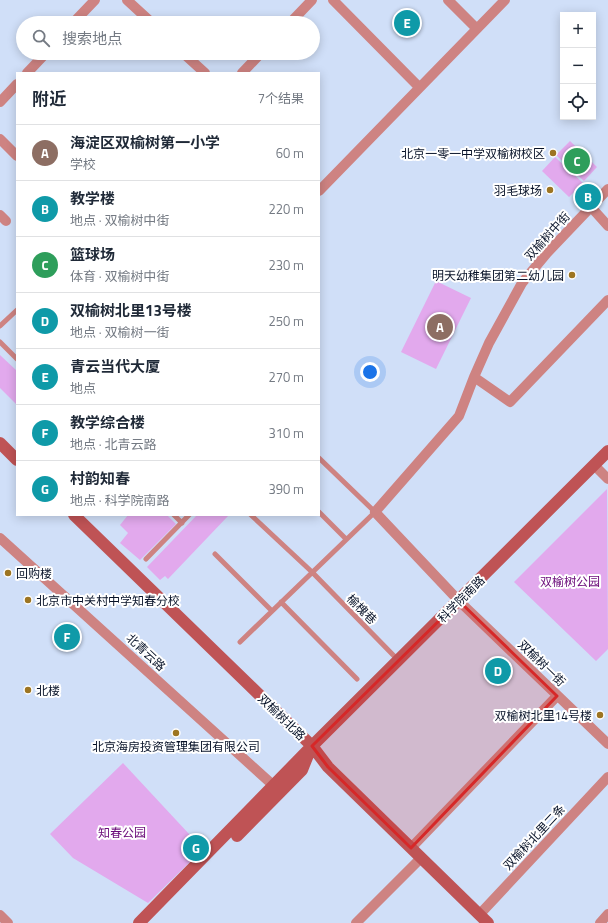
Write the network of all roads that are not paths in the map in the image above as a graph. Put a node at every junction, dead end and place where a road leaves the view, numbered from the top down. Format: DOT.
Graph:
graph roads {
  1 [pos="95,0"];
  2 [pos="127,0"];
  3 [pos="312,0"];
  4 [pos="333,0"];
  5 [pos="448,0"];
  6 [pos="505,0"];
  7 [pos="80,16"];
  8 [pos="144,16"];
  9 [pos="297,16"];
  10 [pos="476,28"];
  11 [pos="39,60"];
  12 [pos="191,60"];
  13 [pos="254,60"];
  14 [pos="28,72"];
  15 [pos="204,72"];
  16 [pos="243,72"];
  17 [pos="16,85"];
  18 [pos="419,87"];
  19 [pos="0,102"];
  20 [pos="0,139"];
  21 [pos="16,155"];
  22 [pos="321,185"];
  23 [pos="608,189"];
  24 [pos="591,207"];
  25 [pos="608,226"];
  26 [pos="608,300"];
  27 [pos="16,311"];
  28 [pos="0,326"];
  29 [pos="0,342"];
  30 [pos="16,358"];
  31 [pos="474,377"];
  32 [pos="0,443"];
  33 [pos="608,451"];
  34 [pos="16,459"];
  35 [pos="320,459"];
  36 [pos="594,465"];
  37 [pos="608,479"];
  38 [pos="375,512"];
  39 [pos="320,513"];
  40 [pos="75,516"];
  41 [pos="175,516"];
  42 [pos="188,516"];
  43 [pos="252,516"];
  44 [pos="182,523"];
  45 [pos="0,538"];
  46 [pos="346,539"];
  47 [pos="215,554"];
  48 [pos="146,559"];
  49 [pos="312,572"];
  50 [pos="459,601"];
  51 [pos="281,602"];
  52 [pos="272,611"];
  53 [pos="240,642"];
  54 [pos="399,660"];
  55 [pos="357,679"];
  56 [pos="558,696"];
  57 [pos="608,744"];
  58 [pos="312,746"];
  59 [pos="608,777"];
  60 [pos="274,786"];
  61 [pos="411,848"];
  62 [pos="421,858"];
  63 [pos="608,914"];
  64 [pos="0,915"];
  65 [pos="483,919"];
  66 [pos="8,923"];
  67 [pos="139,923"];
  68 [pos="151,923"];
  69 [pos="356,923"];
  70 [pos="600,923"];
  1 -- 7 [label="street"];
  2 -- 8 [label="street"];
  3 -- 9 [label="street"];
  4 -- 18 [label="street"];
  5 -- 10 [label="street"];
  6 -- 10 [label="street"];
  10 -- 18 [label="street"];
  11 -- 14 [label="street"];
  12 -- 15 [label="street"];
  13 -- 16 [label="street"];
  17 -- 19 [label="street"];
  18 -- 22 [label="street"];
  20 -- 21 [label="street"];
  23 -- 24 [label="street, 双榆树中街"];
  24 -- 25 [label="street"];
  24 -- 31 [label="street, 双榆树中街"];
  26 -- 31 [label="street"];
  27 -- 28 [label="lane"];
  29 -- 30 [label="lane"];
  31 -- 38 [label="street, 双榆树中街"];
  32 -- 34 [label="street"];
  33 -- 36 [label="street, 科学院南路"];
  35 -- 38 [label="lane"];
  36 -- 37 [label="street"];
  36 -- 50 [label="street, 科学院南路"];
  38 -- 46 [label="lane"];
  38 -- 50 [label="street, 双榆树一街"];
  39 -- 46 [label="lane"];
  40 -- 58 [label="street, 双榆树北路"];
  41 -- 44 [label="lane"];
  42 -- 44 [label="lane"];
  43 -- 49 [label="lane, 榆槐巷"];
  44 -- 48 [label="lane"];
  45 -- 60 [label="street, 北青云路"];
  46 -- 49 [label="lane"];
  47 -- 52 [label="lane"];
  49 -- 51 [label="lane"];
  49 -- 54 [label="lane, 榆槐巷"];
  50 -- 54 [label="street, 科学院南路"];
  50 -- 56 [label="street, 双榆树一街"];
  51 -- 52 [label="lane"];
  51 -- 55 [label="lane"];
  52 -- 53 [label="lane"];
  54 -- 58 [label="street, 科学院南路"];
  56 -- 57 [label="street, 双榆树一街"];
  56 -- 61 [label="street"];
  58 -- 60 [label="street, 科学院南路"];
  58 -- 61 [label="street, 双榆树北路"];
  58 -- 68 [label="street, 科学院南路"];
  59 -- 65 [label="street, 双榆树北里二条"];
  60 -- 67 [label="street, 科学院南路"];
  61 -- 62 [label="street, 双榆树北路"];
  62 -- 65 [label="street, 双榆树北路"];
  62 -- 69 [label="street"];
  63 -- 70 [label="street"];
  64 -- 66 [label="street"];
}
